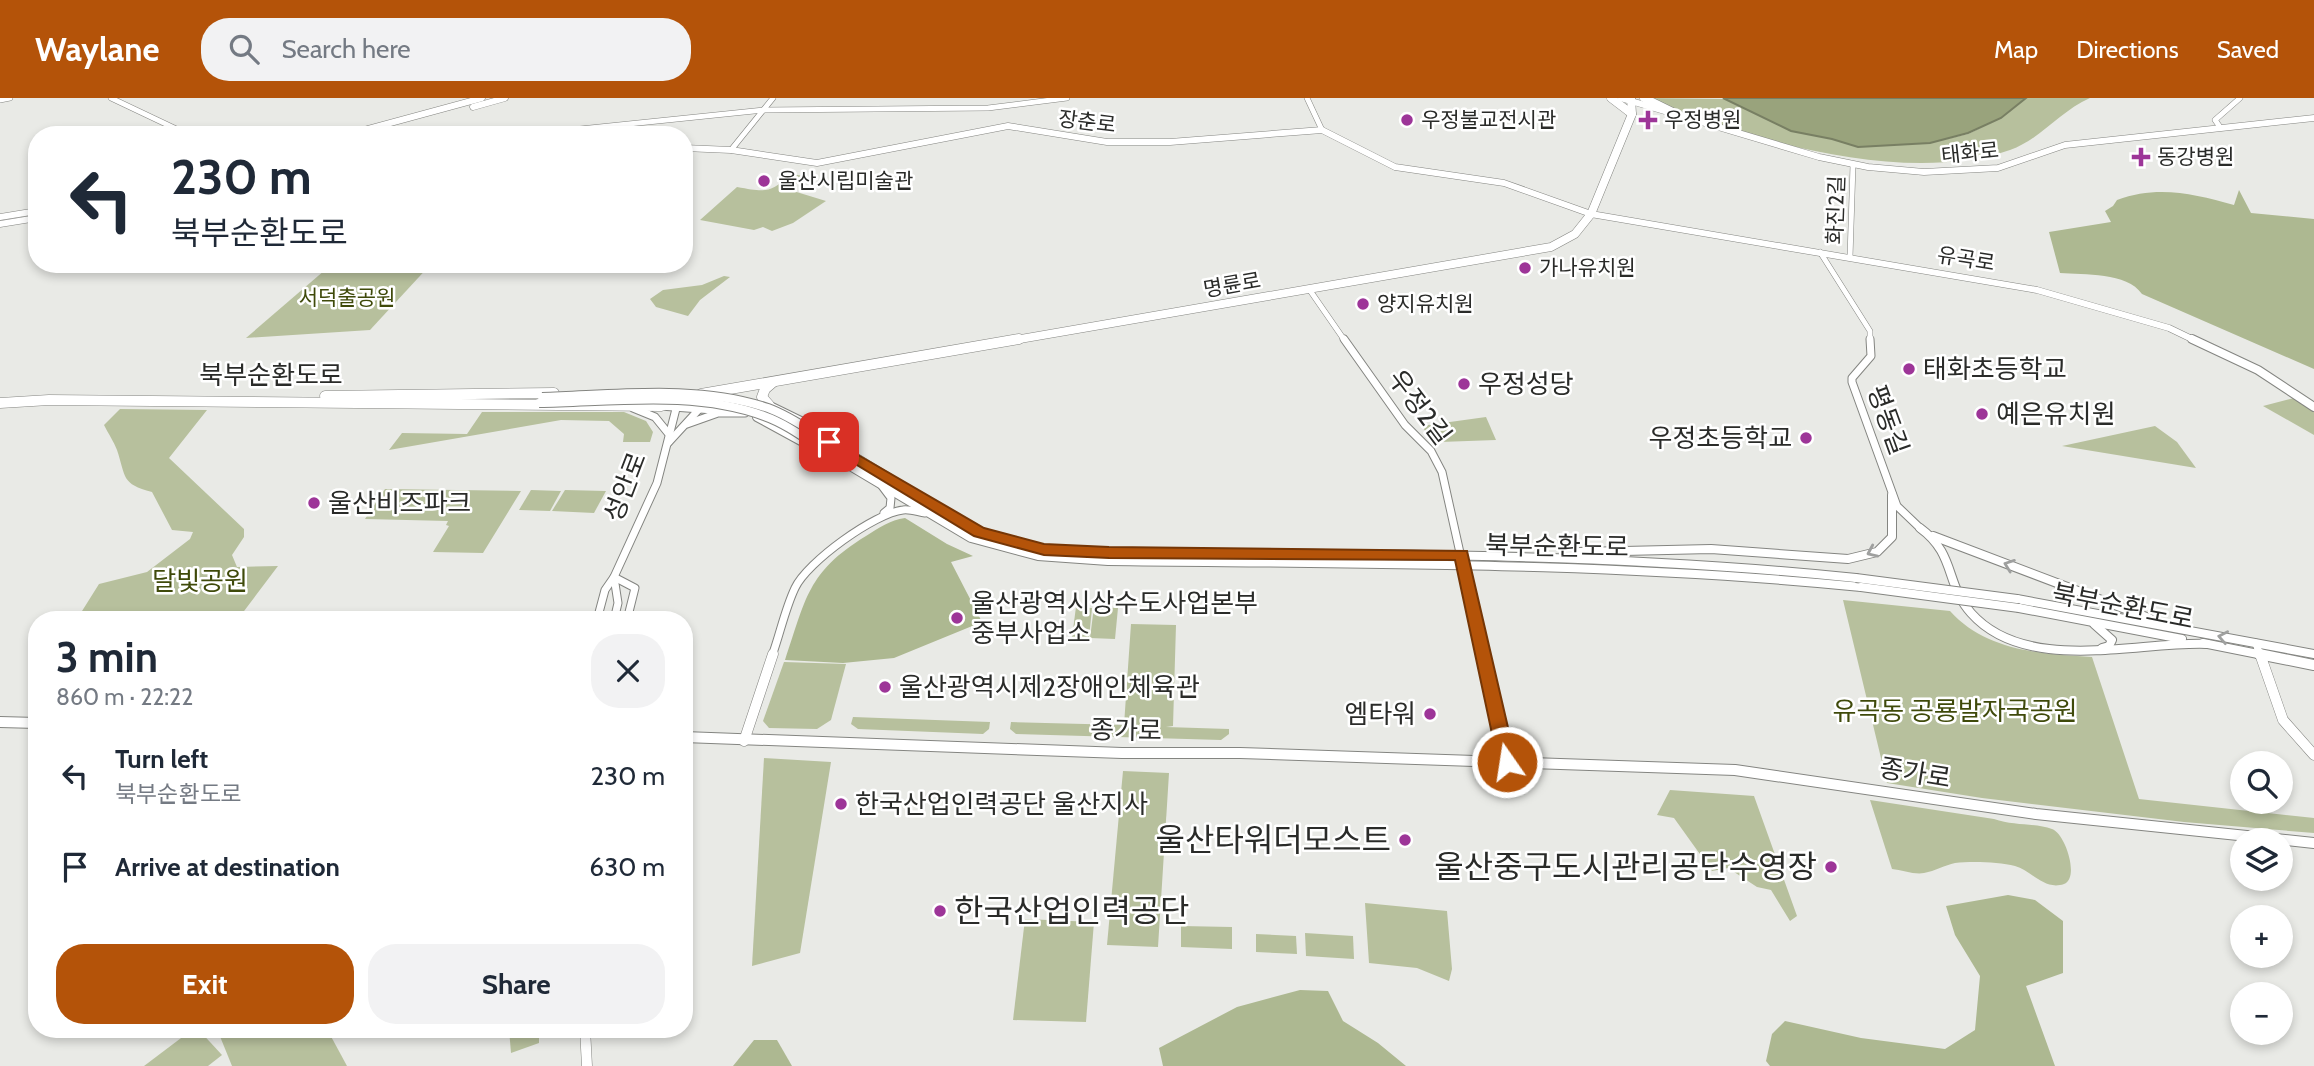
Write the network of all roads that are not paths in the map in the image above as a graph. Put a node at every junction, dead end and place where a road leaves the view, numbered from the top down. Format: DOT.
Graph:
graph roads {
  1 [pos="10,98"];
  2 [pos="111,98"];
  3 [pos="482,98"];
  4 [pos="505,98"];
  5 [pos="773,98"];
  6 [pos="1067,98"];
  7 [pos="1307,98"];
  8 [pos="1611,98"];
  9 [pos="1621,98"];
  10 [pos="1644,98"];
  11 [pos="2240,98"];
  12 [pos="0,100"];
  13 [pos="1632,100"];
  14 [pos="764,110"];
  15 [pos="1679,116"];
  16 [pos="1630,118"];
  17 [pos="2314,118"];
  18 [pos="2215,120"];
  19 [pos="170,126"];
  20 [pos="379,126"];
  21 [pos="403,126"];
  22 [pos="609,126"];
  23 [pos="2220,127"];
  24 [pos="2207,128"];
  25 [pos="1322,130"];
  26 [pos="693,148"];
  27 [pos="731,150"];
  28 [pos="1853,164"];
  29 [pos="28,212"];
  30 [pos="1591,214"];
  31 [pos="0,217"];
  32 [pos="28,219"];
  33 [pos="0,224"];
  34 [pos="1820,252"];
  35 [pos="1850,257"];
  36 [pos="1309,289"];
  37 [pos="776,381"];
  38 [pos="744,387"];
  39 [pos="732,389"];
  40 [pos="704,391"];
  41 [pos="667,392"];
  42 [pos="690,393"];
  43 [pos="719,395"];
  44 [pos="0,396"];
  45 [pos="52,397"];
  46 [pos="454,400"];
  47 [pos="0,403"];
  48 [pos="676,404"];
  49 [pos="769,405"];
  50 [pos="624,406"];
  51 [pos="701,407"];
  52 [pos="2314,407"];
  53 [pos="745,414"];
  54 [pos="671,434"];
  55 [pos="824,445"];
  56 [pos="886,483"];
  57 [pos="1892,495"];
  58 [pos="925,513"];
  59 [pos="877,520"];
  60 [pos="1920,528"];
  61 [pos="1462,555"];
  62 [pos="1536,555"];
  63 [pos="1109,557"];
  64 [pos="1245,559"];
  65 [pos="1464,565"];
  66 [pos="614,577"];
  67 [pos="1858,582"];
  68 [pos="2018,603"];
  69 [pos="599,611"];
  70 [pos="616,611"];
  71 [pos="629,611"];
  72 [pos="2077,618"];
  73 [pos="2188,630"];
  74 [pos="2256,643"];
  75 [pos="2207,644"];
  76 [pos="2097,649"];
  77 [pos="2260,654"];
  78 [pos="2314,654"];
  79 [pos="2314,665"];
  80 [pos="0,722"];
  81 [pos="28,723"];
  82 [pos="693,738"];
  83 [pos="744,741"];
  84 [pos="2314,755"];
  85 [pos="1507,762"];
  86 [pos="2314,843"];
  87 [pos="585,1038"];
  88 [pos="587,1066"];
  1 -- 12 [label="street"];
  2 -- 19 [label="street"];
  3 -- 20 [label="main road"];
  4 -- 21 [label="main road"];
  5 -- 14 [label="street"];
  6 -- 14 [label="street"];
  7 -- 25 [label="street"];
  8 -- 16 [label="main road"];
  9 -- 13 [label="main road, 태화로"];
  10 -- 15 [label="main road"];
  11 -- 18 [label="street"];
  13 -- 15 [label="main road, 태화로"];
  13 -- 16 [label="main road, 명륜로"];
  14 -- 22 [label="street"];
  14 -- 27 [label="street"];
  15 -- 16 [label="main road"];
  15 -- 28 [label="main road, 태화로"];
  16 -- 30 [label="main road, 명륜로"];
  17 -- 23 [label="main road, 태화로"];
  18 -- 23 [label="street"];
  18 -- 24 [label="street"];
  23 -- 24 [label="main road, 태화로"];
  24 -- 28 [label="main road, 태화로"];
  25 -- 27 [label="main road, 장춘로"];
  25 -- 30 [label="main road"];
  26 -- 27 [label="main road, 장춘로"];
  28 -- 35 [label="street, 화진2길"];
  29 -- 31 [label="main road"];
  30 -- 34 [label="main road, 유곡로"];
  30 -- 36 [label="main road, 명륜로"];
  32 -- 33 [label="main road"];
  34 -- 35 [label="main road, 유곡로"];
  34 -- 57 [label="street, 평동길"];
  35 -- 52 [label="main road, 유곡로"];
  36 -- 37 [label="main road, 명륜로"];
  36 -- 61 [label="street, 우정2길"];
  37 -- 38 [label="main road, 명륜로"];
  37 -- 49 [label="main road"];
  38 -- 39 [label="main road"];
  38 -- 40 [label="main road"];
  39 -- 40 [label="main road"];
  39 -- 43 [label="street"];
  40 -- 41 [label="main road"];
  40 -- 42 [label="main road"];
  40 -- 43 [label="main road"];
  40 -- 48 [label="main road"];
  41 -- 42 [label="main road"];
  41 -- 46 [label="main road"];
  41 -- 48 [label="street"];
  42 -- 48 [label="street"];
  43 -- 49 [label="main road"];
  43 -- 51 [label="street"];
  44 -- 45 [label="main road, 북부순환도로"];
  45 -- 46 [label="main road, 북부순환도로"];
  45 -- 47 [label="main road, 북부순환도로"];
  46 -- 50 [label="main road"];
  46 -- 55 [label="main road, 북부순환도로, bridge"];
  48 -- 50 [label="main road"];
  48 -- 51 [label="main road"];
  48 -- 54 [label="street, 성안로"];
  49 -- 55 [label="main road"];
  50 -- 54 [label="street"];
  51 -- 53 [label="main road"];
  51 -- 54 [label="street"];
  53 -- 54 [label="street"];
  53 -- 55 [label="main road"];
  54 -- 66 [label="street, 성안로"];
  55 -- 56 [label="main road, 북부순환도로"];
  56 -- 58 [label="main road, 북부순환도로"];
  56 -- 59 [label="street"];
  56 -- 63 [label="main road, 북부순환도로"];
  57 -- 60 [label="street, 평동길"];
  57 -- 62 [label="main road, one-way"];
  58 -- 59 [label="street"];
  58 -- 63 [label="main road, 북부순환도로"];
  59 -- 83 [label="street"];
  73 -- 60 [label="main road, one-way"];
  60 -- 76 [label="main road"];
  61 -- 62 [label="main road, 북부순환도로"];
  61 -- 64 [label="main road, 북부순환도로"];
  61 -- 65 [label="street, 우정2길"];
  62 -- 67 [label="main road, 북부순환도로"];
  63 -- 64 [label="main road, 북부순환도로"];
  64 -- 65 [label="main road, 북부순환도로"];
  65 -- 67 [label="main road, 북부순환도로"];
  65 -- 85 [label="street"];
  66 -- 69 [label="street, 성안로"];
  66 -- 70 [label="street"];
  66 -- 71 [label="street"];
  67 -- 68 [label="main road, 북부순환도로, bridge"];
  68 -- 72 [label="main road, 북부순환도로"];
  68 -- 73 [label="main road, 북부순환도로"];
  72 -- 75 [label="main road, 북부순환도로"];
  72 -- 76 [label="main road"];
  74 -- 73 [label="main road, 북부순환도로, one-way"];
  74 -- 77 [label="street"];
  74 -- 78 [label="main road, 북부순환도로"];
  75 -- 76 [label="main road"];
  75 -- 77 [label="main road, 북부순환도로"];
  77 -- 79 [label="main road, 북부순환도로"];
  77 -- 84 [label="street"];
  80 -- 81 [label="main road"];
  82 -- 83 [label="main road, 종가로"];
  83 -- 85 [label="main road, 종가로"];
  85 -- 86 [label="main road, 종가로"];
  87 -- 88 [label="street"];
}
